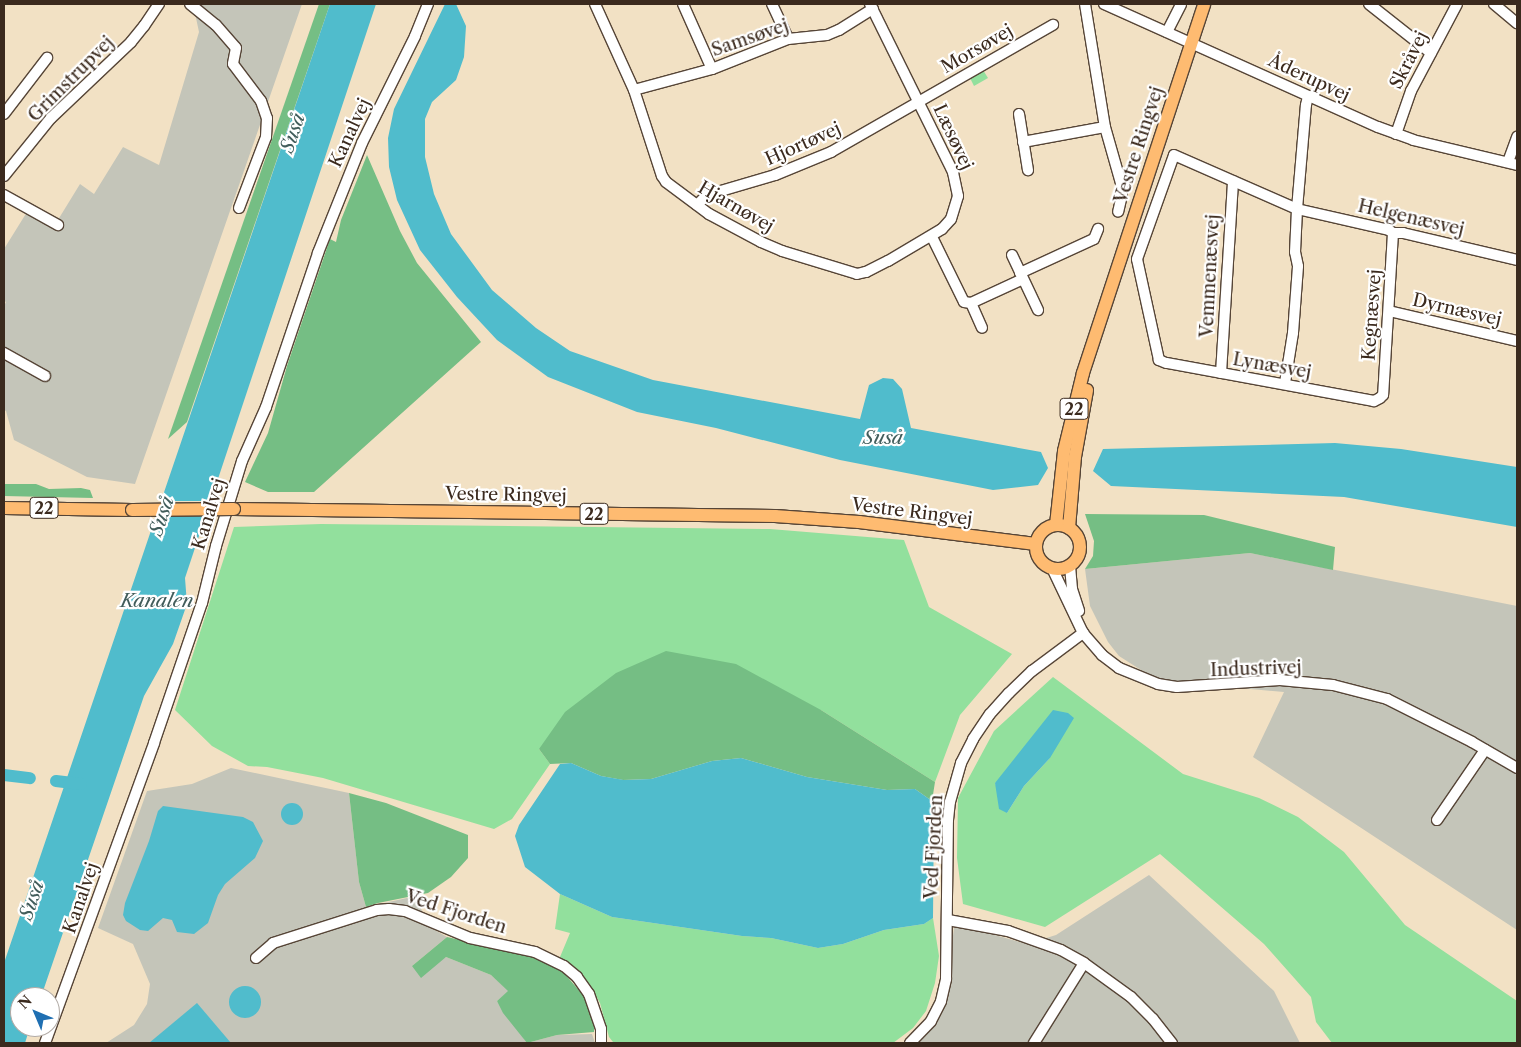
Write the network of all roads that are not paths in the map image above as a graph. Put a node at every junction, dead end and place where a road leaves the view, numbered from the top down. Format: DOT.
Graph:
graph roads {
  1 [pos="158,4"];
  2 [pos="190,4"];
  3 [pos="428,4"];
  4 [pos="595,4"];
  5 [pos="683,4"];
  6 [pos="772,4"];
  7 [pos="1085,4"];
  8 [pos="1104,4"];
  9 [pos="1181,4"];
  10 [pos="1204,4"];
  11 [pos="1369,4"];
  12 [pos="1457,4"];
  13 [pos="1494,4"];
  14 [pos="871,6"];
  15 [pos="1517,23"];
  16 [pos="1053,24"];
  17 [pos="1167,32"];
  18 [pos="788,40"];
  19 [pos="1191,42"];
  20 [pos="1431,54"];
  21 [pos="47,58"];
  22 [pos="712,69"];
  23 [pos="634,90"];
  24 [pos="1304,94"];
  25 [pos="918,102"];
  26 [pos="4,114"];
  27 [pos="1019,114"];
  28 [pos="1105,127"];
  29 [pos="1396,134"];
  30 [pos="1517,136"];
  31 [pos="1023,142"];
  32 [pos="1512,164"];
  33 [pos="1028,170"];
  34 [pos="4,176"];
  35 [pos="1232,181"];
  36 [pos="4,195"];
  37 [pos="697,205"];
  38 [pos="239,208"];
  39 [pos="1297,209"];
  40 [pos="1118,212"];
  41 [pos="58,225"];
  42 [pos="1098,229"];
  43 [pos="1393,233"];
  44 [pos="932,237"];
  45 [pos="1012,255"];
  46 [pos="1517,260"];
  47 [pos="888,261"];
  48 [pos="1022,276"];
  49 [pos="1107,298"];
  50 [pos="970,303"];
  51 [pos="1038,310"];
  52 [pos="1389,311"];
  53 [pos="982,328"];
  54 [pos="1517,341"];
  55 [pos="4,353"];
  56 [pos="1159,360"];
  57 [pos="1221,373"];
  58 [pos="45,376"];
  59 [pos="1285,383"];
  60 [pos="1380,398"];
  61 [pos="4,508"];
  62 [pos="1056,525"];
  63 [pos="1069,528"];
  64 [pos="1036,544"];
  65 [pos="1070,566"];
  66 [pos="1052,568"];
  67 [pos="1083,634"];
  68 [pos="1485,750"];
  69 [pos="1517,768"];
  70 [pos="1437,820"];
  71 [pos="948,920"];
  72 [pos="256,958"];
  73 [pos="1084,963"];
  74 [pos="44,1043"];
  75 [pos="601,1043"];
  76 [pos="910,1043"];
  77 [pos="1034,1043"];
  78 [pos="1172,1043"];
  1 -- 34 [label="street, Grimstrupvej"];
  2 -- 38 [label="street"];
  3 -- 74 [label="street, Kanalvej"];
  4 -- 23 [label="street, Hjarnøvej"];
  5 -- 22 [label="street"];
  6 -- 18 [label="street"];
  7 -- 28 [label="street"];
  8 -- 17 [label="street, Åderupvej"];
  9 -- 17 [label="street"];
  10 -- 19 [label="main road, Vestre Ringvej / 22"];
  11 -- 20 [label="street"];
  12 -- 20 [label="street, Skråvej"];
  13 -- 15 [label="street"];
  14 -- 18 [label="street, Samsøvej"];
  14 -- 25 [label="street, Læsøvej"];
  16 -- 25 [label="street, Morsøvej"];
  17 -- 19 [label="street, Åderupvej"];
  18 -- 22 [label="street, Samsøvej"];
  19 -- 24 [label="street, Åderupvej"];
  19 -- 49 [label="main road, Vestre Ringvej / 22"];
  20 -- 29 [label="street, Skråvej"];
  21 -- 26 [label="street"];
  22 -- 23 [label="street, Samsøvej"];
  23 -- 37 [label="street, Hjarnøvej"];
  24 -- 29 [label="street, Åderupvej"];
  24 -- 39 [label="street"];
  25 -- 37 [label="street, Hjortøvej"];
  25 -- 44 [label="street, Læsøvej"];
  27 -- 31 [label="street"];
  28 -- 31 [label="street"];
  28 -- 40 [label="street"];
  29 -- 32 [label="street, Åderupvej"];
  30 -- 32 [label="street, Åderupvej"];
  31 -- 33 [label="street"];
  35 -- 39 [label="street, Helgenæsvej"];
  35 -- 56 [label="street, Helgenæsvej"];
  35 -- 57 [label="street, Vemmenæsvej"];
  36 -- 41 [label="street"];
  37 -- 47 [label="street, Hjarnøvej"];
  39 -- 43 [label="street, Helgenæsvej"];
  39 -- 59 [label="street"];
  42 -- 48 [label="street"];
  43 -- 46 [label="street, Helgenæsvej"];
  43 -- 52 [label="street, Kegnæsvej"];
  44 -- 47 [label="street, Læsøvej"];
  44 -- 50 [label="street"];
  45 -- 48 [label="street"];
  48 -- 50 [label="street"];
  48 -- 51 [label="street"];
  49 -- 62 [label="main road, Vestre Ringvej / 22"];
  49 -- 63 [label="main road, Vestre Ringvej / 22"];
  50 -- 53 [label="street"];
  52 -- 54 [label="street, Dyrnæsvej"];
  52 -- 60 [label="street, Kegnæsvej"];
  55 -- 58 [label="street"];
  56 -- 57 [label="street, Lynæsvej"];
  57 -- 59 [label="street, Lynæsvej"];
  59 -- 60 [label="street, Lynæsvej"];
  61 -- 64 [label="main road, Vestre Ringvej / 22, bridge"];
  62 -- 63 [label="main road"];
  62 -- 64 [label="main road"];
  63 -- 65 [label="main road"];
  64 -- 66 [label="main road"];
  65 -- 66 [label="main road"];
  65 -- 67 [label="street"];
  66 -- 67 [label="street, Industrivej"];
  67 -- 68 [label="street, Industrivej"];
  67 -- 71 [label="street, Ved Fjorden"];
  68 -- 69 [label="street, Industrivej"];
  68 -- 70 [label="street"];
  71 -- 73 [label="street"];
  71 -- 76 [label="street, Ved Fjorden"];
  72 -- 75 [label="street, Ved Fjorden"];
  73 -- 77 [label="street"];
  73 -- 78 [label="street"];
}
